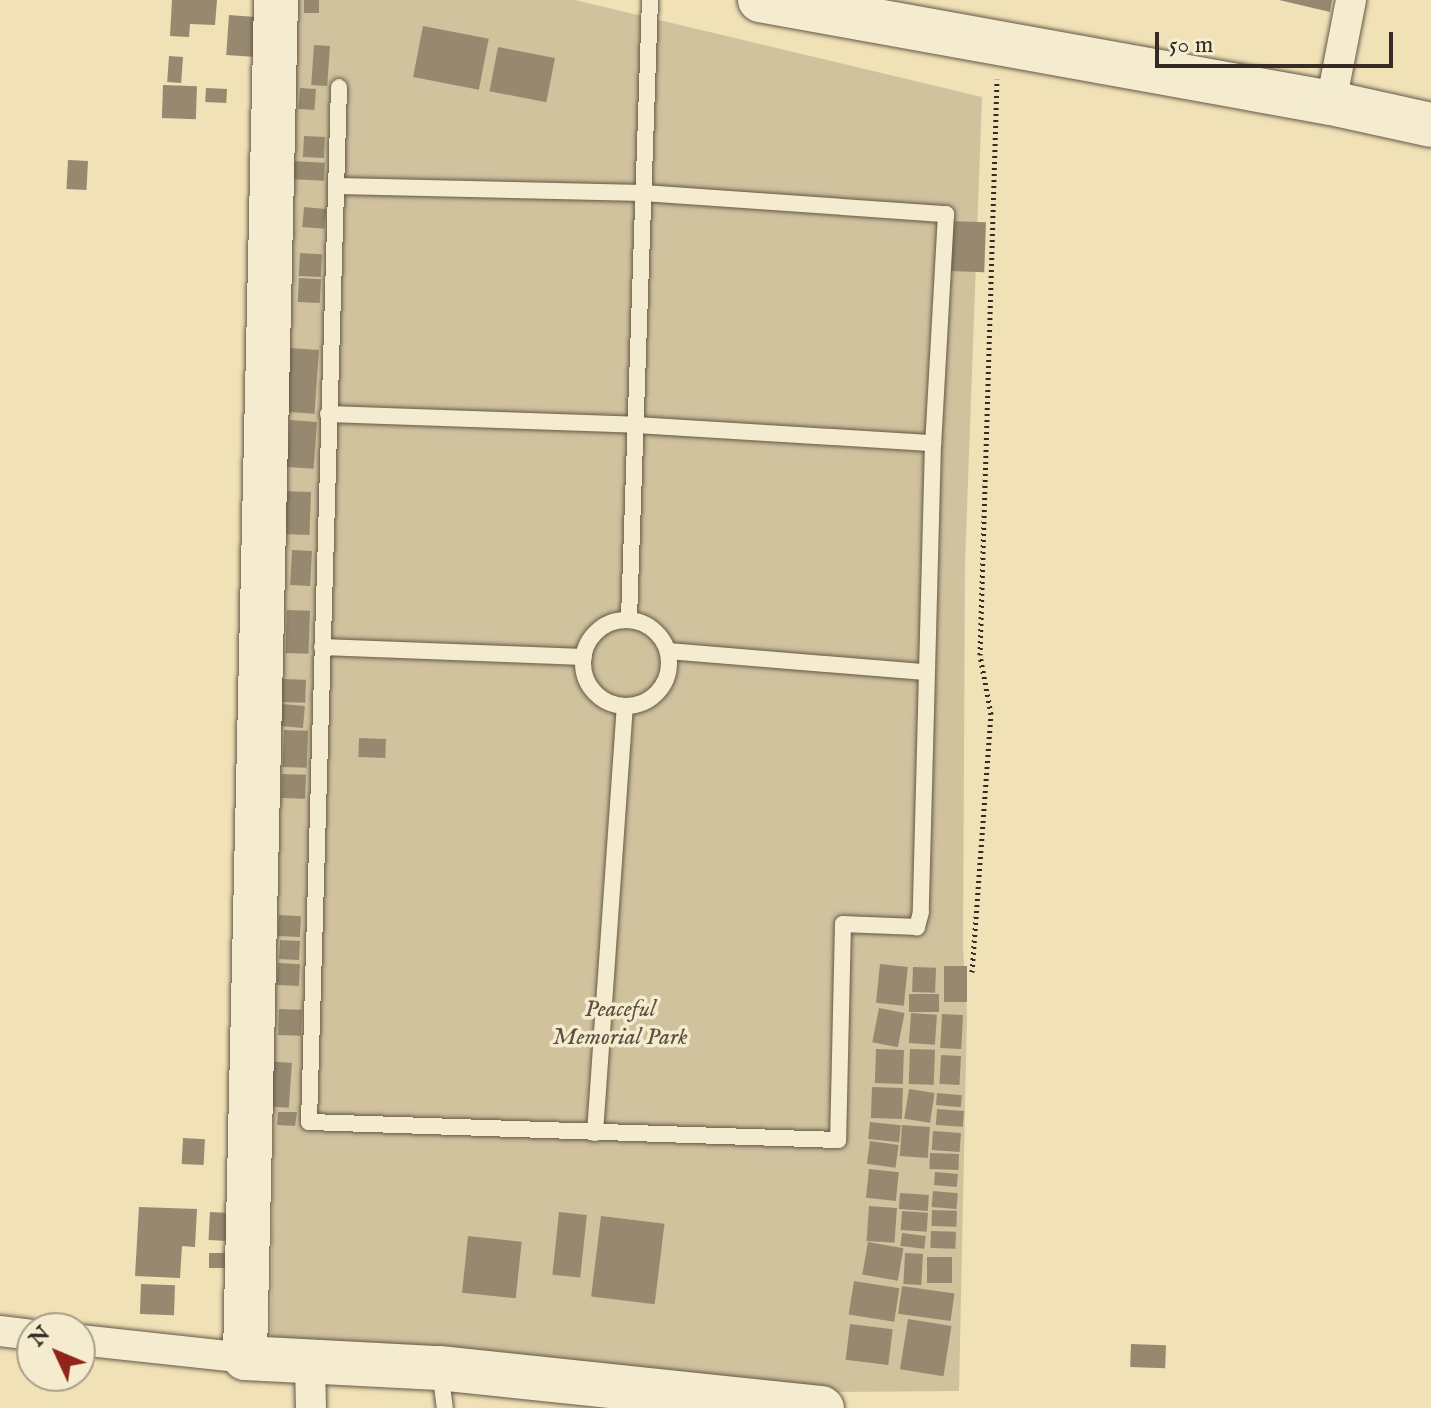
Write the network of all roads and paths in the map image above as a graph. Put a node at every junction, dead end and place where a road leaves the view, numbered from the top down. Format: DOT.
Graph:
graph roads {
  1 [pos="276,0"];
  2 [pos="650,0"];
  3 [pos="760,0"];
  4 [pos="1351,0"];
  5 [pos="998,43"];
  6 [pos="339,87"];
  7 [pos="1331,103"];
  8 [pos="1431,125"];
  9 [pos="338,186"];
  10 [pos="643,193"];
  11 [pos="328,414"];
  12 [pos="636,425"];
  13 [pos="933,443"];
  14 [pos="629,619"];
  15 [pos="322,647"];
  16 [pos="668,651"];
  17 [pos="584,657"];
  18 [pos="925,672"];
  19 [pos="625,707"];
  20 [pos="972,972"];
  21 [pos="595,1133"];
  22 [pos="96,1342"];
  23 [pos="245,1358"];
  24 [pos="310,1362"];
  25 [pos="442,1388"];
  26 [pos="311,1408"];
  27 [pos="822,1408"];
  1 -- 23 [label="street"];
  2 -- 10 [label="lane"];
  3 -- 5 [label="street"];
  4 -- 7 [label="street"];
  5 -- 7 [label="street"];
  5 -- 20 [label="path"];
  6 -- 9 [label="lane"];
  7 -- 8 [label="street"];
  9 -- 10 [label="lane"];
  9 -- 11 [label="lane"];
  10 -- 12 [label="lane"];
  10 -- 13 [label="lane"];
  11 -- 12 [label="lane"];
  11 -- 15 [label="lane"];
  12 -- 13 [label="lane"];
  12 -- 14 [label="lane"];
  13 -- 18 [label="lane"];
  14 -- 16 [label="lane"];
  14 -- 17 [label="lane"];
  15 -- 17 [label="lane"];
  15 -- 21 [label="lane"];
  16 -- 18 [label="lane"];
  16 -- 19 [label="lane"];
  17 -- 19 [label="lane"];
  18 -- 21 [label="lane"];
  19 -- 21 [label="lane"];
  22 -- 23 [label="street"];
  23 -- 24 [label="street"];
  24 -- 25 [label="street"];
  24 -- 26 [label="street"];
  25 -- 27 [label="street"];
}
